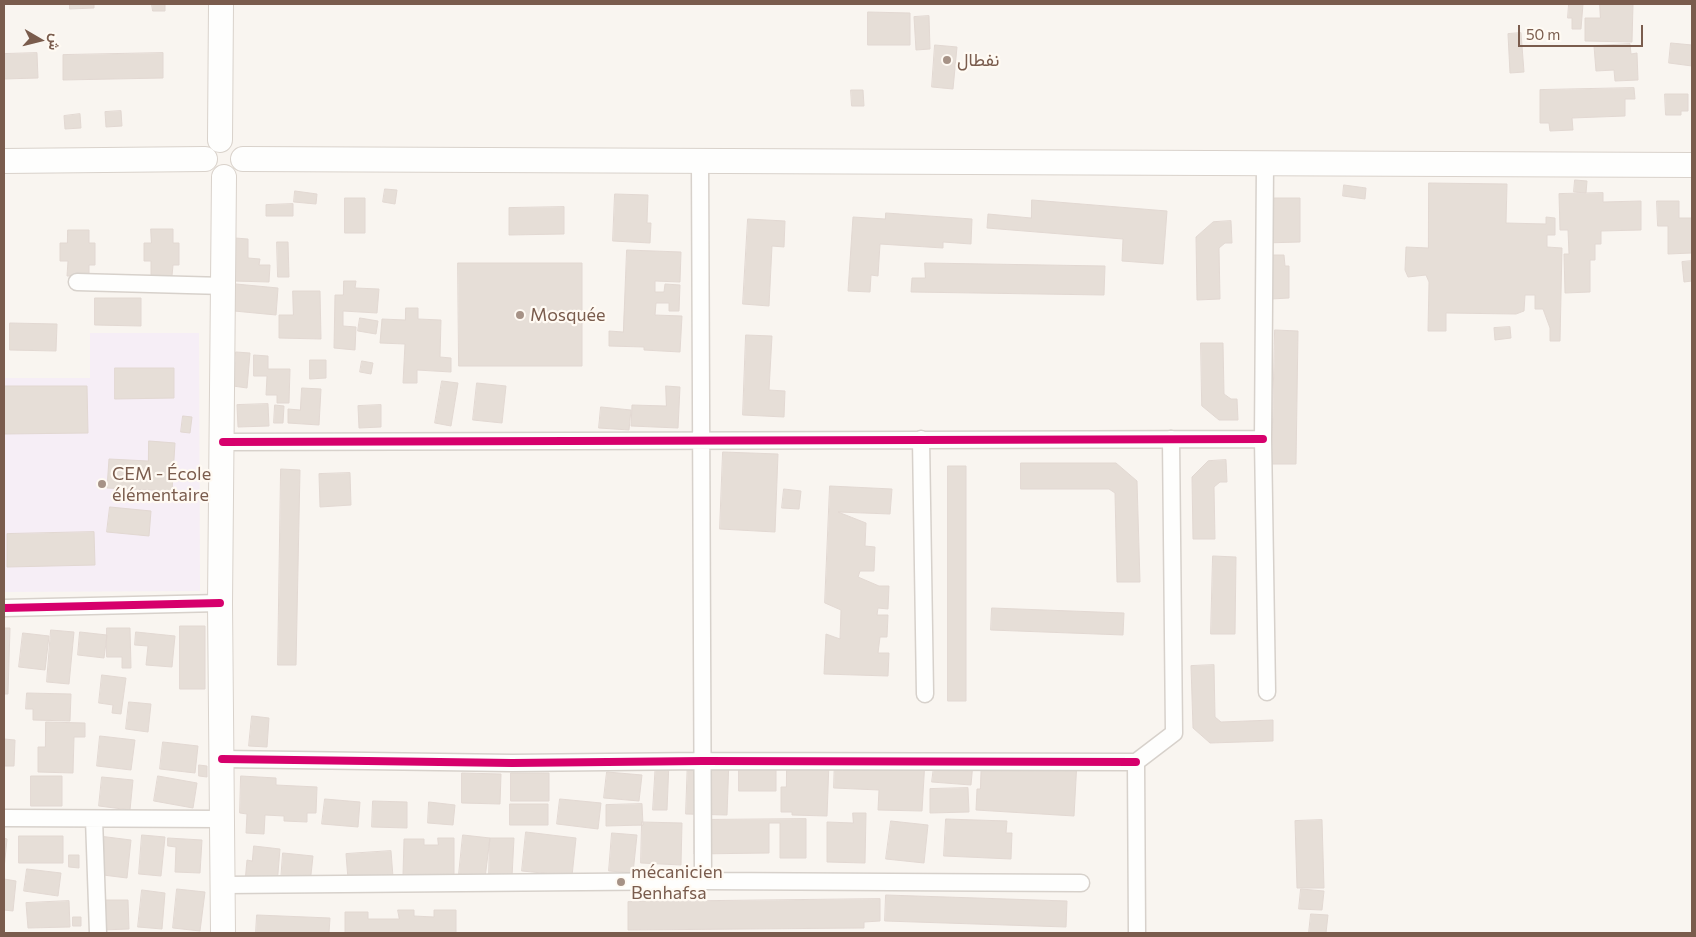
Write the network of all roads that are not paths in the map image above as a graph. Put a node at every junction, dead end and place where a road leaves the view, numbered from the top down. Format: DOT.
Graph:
graph roads {
  1 [pos="221,4"];
  2 [pos="220,140"];
  3 [pos="205,159"];
  4 [pos="243,159"];
  5 [pos="4,161"];
  6 [pos="700,161"];
  7 [pos="1265,164"];
  8 [pos="1692,165"];
  9 [pos="224,177"];
  10 [pos="77,282"];
  11 [pos="224,286"];
  12 [pos="921,439"];
  13 [pos="1170,439"];
  14 [pos="1263,439"];
  15 [pos="702,440"];
  16 [pos="223,442"];
  17 [pos="220,603"];
  18 [pos="4,608"];
  19 [pos="1267,692"];
  20 [pos="925,694"];
  21 [pos="222,759"];
  22 [pos="703,761"];
  23 [pos="1136,762"];
  24 [pos="4,818"];
  25 [pos="94,819"];
  26 [pos="222,819"];
  27 [pos="703,881"];
  28 [pos="1081,883"];
  29 [pos="223,886"];
  30 [pos="98,933"];
  31 [pos="223,933"];
  32 [pos="1137,933"];
  1 -- 2 [label="main road"];
  2 -- 3 [label="main road"];
  2 -- 4 [label="main road"];
  3 -- 5 [label="main road"];
  3 -- 9 [label="main road"];
  4 -- 6 [label="main road"];
  4 -- 9 [label="main road"];
  6 -- 7 [label="main road"];
  6 -- 15 [label="street"];
  7 -- 8 [label="main road"];
  7 -- 14 [label="street"];
  9 -- 11 [label="main road"];
  10 -- 11 [label="street"];
  11 -- 16 [label="main road"];
  12 -- 13 [label="street"];
  12 -- 15 [label="street"];
  12 -- 20 [label="street"];
  13 -- 14 [label="street"];
  13 -- 23 [label="street"];
  14 -- 19 [label="street"];
  15 -- 16 [label="street"];
  15 -- 22 [label="street"];
  16 -- 17 [label="main road"];
  17 -- 18 [label="street"];
  17 -- 21 [label="main road"];
  21 -- 22 [label="street"];
  21 -- 26 [label="main road"];
  22 -- 23 [label="street"];
  22 -- 27 [label="street"];
  23 -- 32 [label="street"];
  24 -- 25 [label="street"];
  25 -- 26 [label="street"];
  25 -- 30 [label="street"];
  26 -- 29 [label="main road"];
  27 -- 28 [label="street"];
  27 -- 29 [label="street"];
  29 -- 31 [label="main road"];
}
